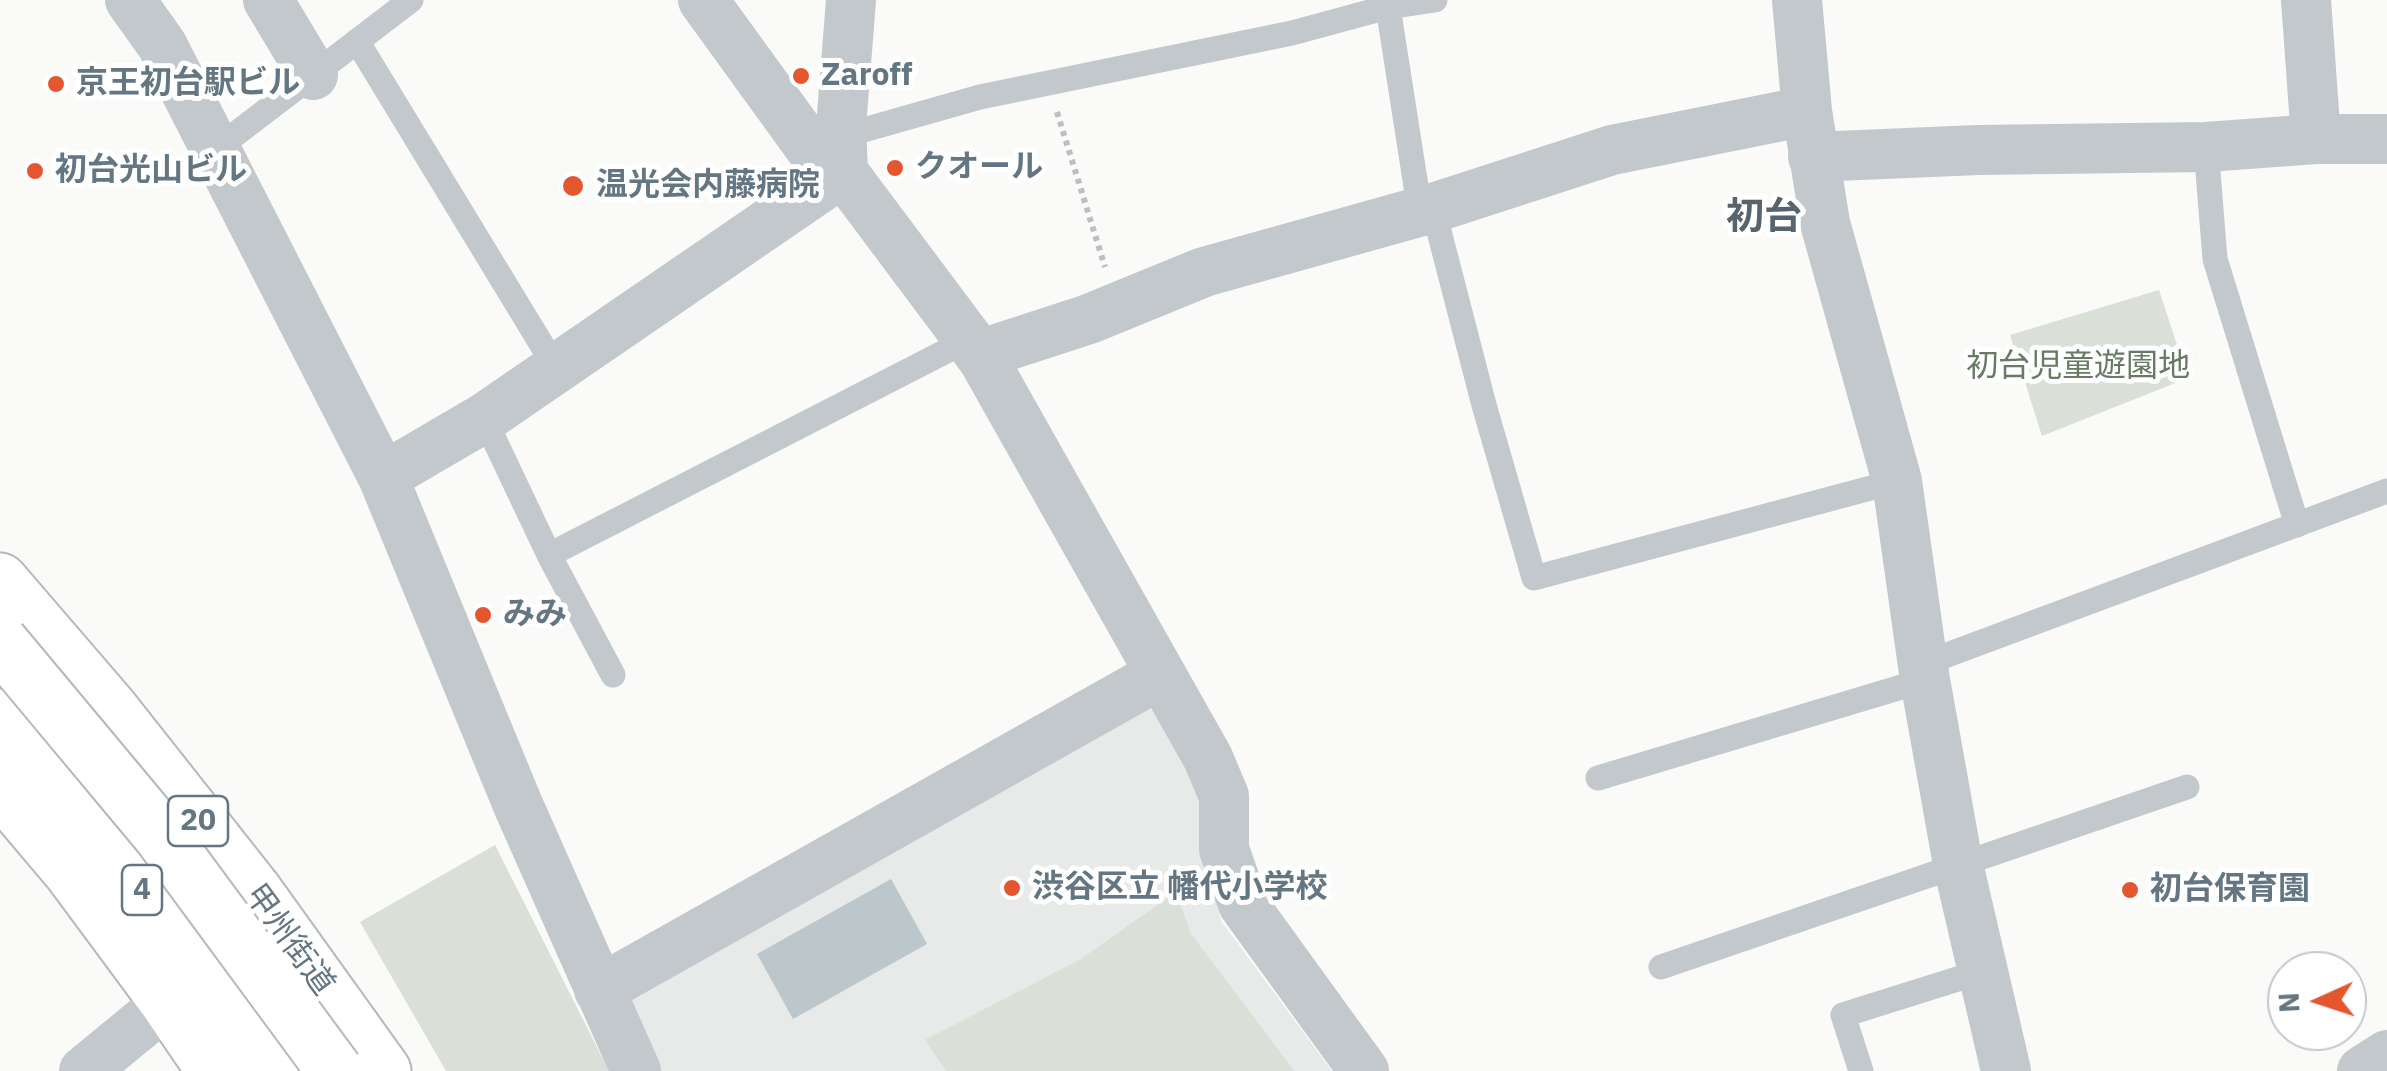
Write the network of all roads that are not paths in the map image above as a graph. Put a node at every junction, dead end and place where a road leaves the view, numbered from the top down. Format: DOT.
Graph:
graph roads {
  1 [pos="130,0"];
  2 [pos="268,0"];
  3 [pos="411,0"];
  4 [pos="703,0"];
  5 [pos="851,0"];
  6 [pos="1436,0"];
  7 [pos="1798,0"];
  8 [pos="2306,0"];
  9 [pos="1388,7"];
  10 [pos="357,41"];
  11 [pos="313,74"];
  12 [pos="1810,134"];
  13 [pos="2316,138"];
  14 [pos="2387,139"];
  15 [pos="2206,147"];
  16 [pos="216,148"];
  17 [pos="842,150"];
  18 [pos="1427,210"];
  19 [pos="975,350"];
  20 [pos="556,368"];
  21 [pos="484,418"];
  22 [pos="383,477"];
  23 [pos="1897,481"];
  24 [pos="2387,491"];
  25 [pos="2297,525"];
  26 [pos="550,555"];
  27 [pos="0,580"];
  28 [pos="0,642"];
  29 [pos="1924,672"];
  30 [pos="612,675"];
  31 [pos="1159,675"];
  32 [pos="110,710"];
  33 [pos="0,717"];
  34 [pos="1598,778"];
  35 [pos="2187,786"];
  36 [pos="0,787"];
  37 [pos="1958,864"];
  38 [pos="1661,967"];
  39 [pos="1983,971"];
  40 [pos="599,990"];
  41 [pos="168,1002"];
  42 [pos="2387,1055"];
  43 [pos="84,1071"];
  44 [pos="215,1071"];
  45 [pos="272,1071"];
  46 [pos="331,1071"];
  47 [pos="383,1071"];
  48 [pos="636,1071"];
  49 [pos="1364,1071"];
  50 [pos="1861,1071"];
  51 [pos="2006,1071"];
  52 [pos="2362,1071"];
  1 -- 16 [label="street"];
  2 -- 11 [label="street"];
  3 -- 10 [label="lane"];
  4 -- 17 [label="street"];
  5 -- 17 [label="street"];
  6 -- 9 [label="lane"];
  7 -- 12 [label="street"];
  8 -- 13 [label="street"];
  9 -- 17 [label="lane"];
  9 -- 18 [label="lane"];
  10 -- 11 [label="lane"];
  10 -- 20 [label="lane"];
  11 -- 16 [label="lane"];
  12 -- 15 [label="street"];
  12 -- 18 [label="street"];
  12 -- 23 [label="street"];
  13 -- 14 [label="street"];
  13 -- 15 [label="street"];
  15 -- 25 [label="lane"];
  16 -- 22 [label="street"];
  17 -- 19 [label="street"];
  17 -- 20 [label="street"];
  18 -- 19 [label="street"];
  18 -- 23 [label="lane"];
  19 -- 26 [label="lane"];
  19 -- 31 [label="street"];
  20 -- 21 [label="street"];
  21 -- 22 [label="street"];
  21 -- 26 [label="lane"];
  22 -- 40 [label="street"];
  23 -- 29 [label="street"];
  24 -- 25 [label="lane"];
  25 -- 29 [label="lane"];
  26 -- 30 [label="lane"];
  27 -- 32 [label="highway, 甲州街道 / 20"];
  28 -- 46 [label="highway, 4, bridge"];
  29 -- 34 [label="lane"];
  29 -- 37 [label="street"];
  31 -- 40 [label="street"];
  31 -- 49 [label="street"];
  32 -- 46 [label="highway"];
  32 -- 47 [label="highway, 甲州街道 / 20"];
  33 -- 45 [label="highway, 4"];
  35 -- 37 [label="lane"];
  36 -- 41 [label="highway"];
  37 -- 38 [label="lane"];
  37 -- 39 [label="street"];
  39 -- 50 [label="lane"];
  39 -- 51 [label="street"];
  40 -- 48 [label="street"];
  41 -- 43 [label="street"];
  41 -- 44 [label="highway"];
  42 -- 52 [label="street"];
}
